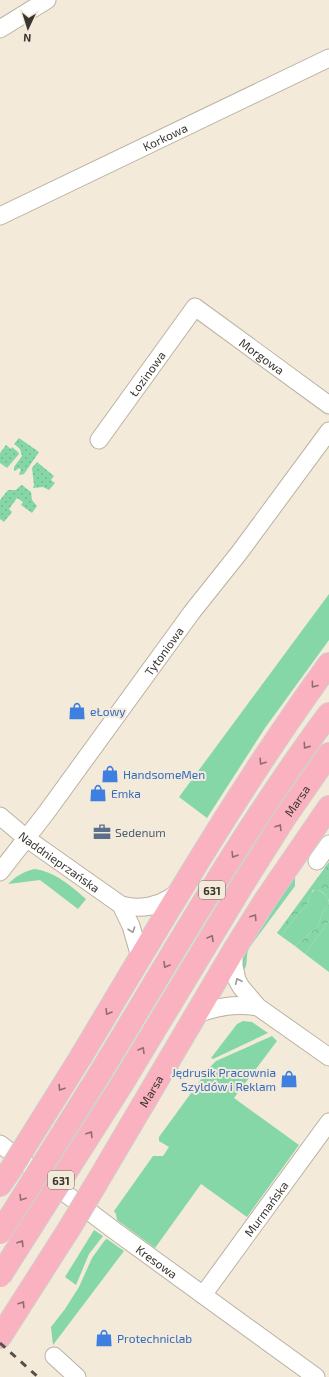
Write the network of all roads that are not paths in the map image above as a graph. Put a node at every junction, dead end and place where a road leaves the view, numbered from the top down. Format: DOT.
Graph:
graph roads {
  1 [pos="47,0"];
  2 [pos="0,30"];
  3 [pos="329,58"];
  4 [pos="0,216"];
  5 [pos="196,307"];
  6 [pos="329,405"];
  7 [pos="329,431"];
  8 [pos="99,440"];
  9 [pos="329,664"];
  10 [pos="329,714"];
  11 [pos="329,754"];
  12 [pos="329,807"];
  13 [pos="0,816"];
  14 [pos="26,838"];
  15 [pos="329,844"];
  16 [pos="317,861"];
  17 [pos="0,872"];
  18 [pos="181,890"];
  19 [pos="121,905"];
  20 [pos="234,950"];
  21 [pos="140,957"];
  22 [pos="258,1007"];
  23 [pos="196,1014"];
  24 [pos="329,1057"];
  25 [pos="329,1122"];
  26 [pos="0,1144"];
  27 [pos="0,1185"];
  28 [pos="0,1233"];
  29 [pos="0,1276"];
  30 [pos="203,1295"];
  31 [pos="0,1337"];
  32 [pos="54,1356"];
  33 [pos="77,1377"];
  34 [pos="316,1377"];
  1 -- 2 [label="street"];
  3 -- 4 [label="street, Korkowa"];
  5 -- 6 [label="street, Morgowa"];
  5 -- 8 [label="street, Łozinowa"];
  7 -- 14 [label="street, Tytoniowa"];
  9 -- 18 [label="main road, one-way"];
  10 -- 28 [label="main road, Marsa / 631, one-way, bridge"];
  29 -- 11 [label="main road, Marsa / 631, one-way, bridge"];
  20 -- 12 [label="main road, Marsa, one-way"];
  13 -- 14 [label="street, Naddnieprzańska"];
  14 -- 17 [label="street, Tytoniowa"];
  14 -- 19 [label="street, Naddnieprzańska"];
  15 -- 16 [label="street"];
  18 -- 19 [label="street, Naddnieprzańska"];
  18 -- 21 [label="main road"];
  19 -- 21 [label="street, Naddnieprzańska, one-way"];
  22 -- 20 [label="street, one-way"];
  20 -- 23 [label="main road, Marsa"];
  21 -- 27 [label="main road, one-way, bridge"];
  22 -- 23 [label="street"];
  22 -- 24 [label="street"];
  31 -- 23 [label="main road, Marsa, one-way, bridge"];
  25 -- 30 [label="street, Murmańska"];
  26 -- 30 [label="street, Kresowa"];
  30 -- 34 [label="street, Kresowa"];
  32 -- 33 [label="street"];
}
